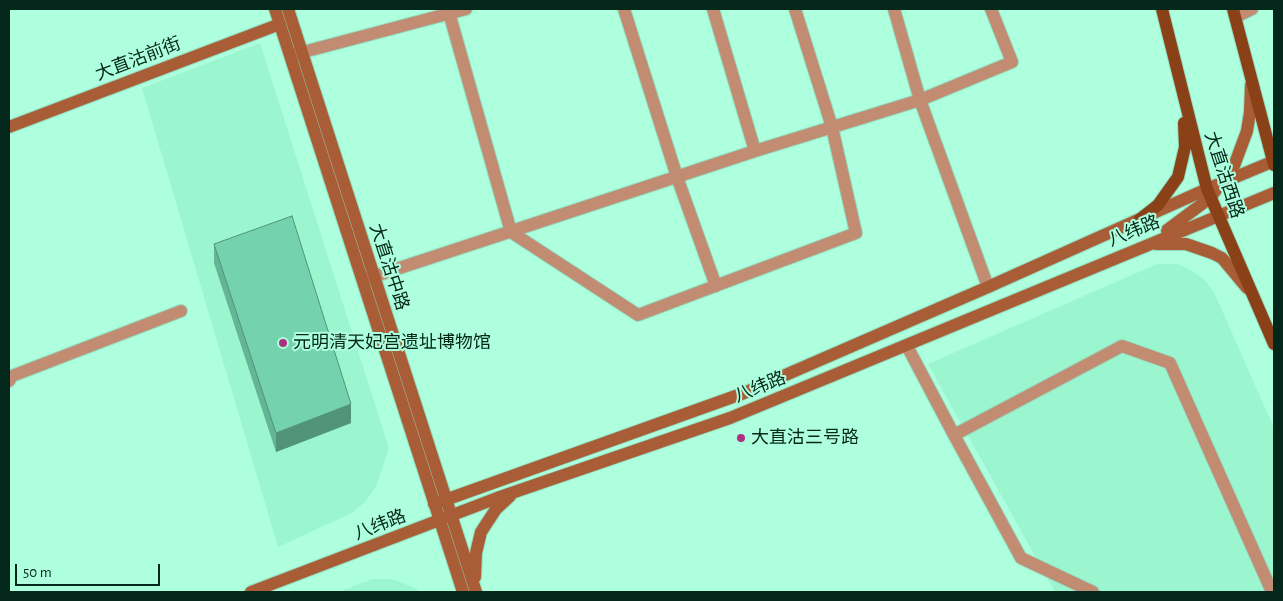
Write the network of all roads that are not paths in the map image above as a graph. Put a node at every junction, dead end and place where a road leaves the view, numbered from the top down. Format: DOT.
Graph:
graph roads {
  1 [pos="275,9"];
  2 [pos="288,9"];
  3 [pos="466,9"];
  4 [pos="624,9"];
  5 [pos="713,9"];
  6 [pos="795,9"];
  7 [pos="894,9"];
  8 [pos="991,9"];
  9 [pos="1162,9"];
  10 [pos="1252,9"];
  11 [pos="448,11"];
  12 [pos="1235,13"];
  13 [pos="280,24"];
  14 [pos="296,54"];
  15 [pos="1250,74"];
  16 [pos="1182,90"];
  17 [pos="920,100"];
  18 [pos="9,126"];
  19 [pos="832,127"];
  20 [pos="755,151"];
  21 [pos="1274,163"];
  22 [pos="677,177"];
  23 [pos="1224,182"];
  24 [pos="1274,192"];
  25 [pos="1208,193"];
  26 [pos="1217,216"];
  27 [pos="1139,220"];
  28 [pos="511,232"];
  29 [pos="1146,244"];
  30 [pos="368,278"];
  31 [pos="716,286"];
  32 [pos="988,287"];
  33 [pos="1255,298"];
  34 [pos="180,311"];
  35 [pos="1274,344"];
  36 [pos="906,346"];
  37 [pos="9,381"];
  38 [pos="954,435"];
  39 [pos="510,476"];
  40 [pos="516,492"];
  41 [pos="439,501"];
  42 [pos="471,509"];
  43 [pos="446,518"];
  44 [pos="458,537"];
  45 [pos="251,592"];
  46 [pos="463,592"];
  47 [pos="477,592"];
  48 [pos="1093,592"];
  49 [pos="1272,592"];
  1 -- 13 [label="street, 大直沽中路"];
  2 -- 14 [label="street, 大直沽中路"];
  3 -- 11 [label="street"];
  4 -- 22 [label="street"];
  5 -- 20 [label="street"];
  6 -- 19 [label="street"];
  7 -- 17 [label="street"];
  8 -- 17 [label="street"];
  9 -- 16 [label="main road, 大直沽西路"];
  10 -- 12 [label="street"];
  11 -- 14 [label="street"];
  11 -- 28 [label="street"];
  12 -- 15 [label="main road"];
  13 -- 14 [label="street, 大直沽中路"];
  13 -- 18 [label="street, 大直沽前街"];
  14 -- 30 [label="street, 大直沽中路"];
  15 -- 21 [label="main road"];
  15 -- 23 [label="street"];
  16 -- 25 [label="main road, 大直沽西路"];
  16 -- 27 [label="main road"];
  17 -- 19 [label="street"];
  17 -- 32 [label="street"];
  19 -- 20 [label="street"];
  19 -- 31 [label="street"];
  20 -- 22 [label="street"];
  21 -- 23 [label="street, 八纬路"];
  22 -- 28 [label="street"];
  22 -- 31 [label="street"];
  23 -- 25 [label="street, 八纬路"];
  24 -- 26 [label="street, 八纬路"];
  25 -- 26 [label="main road, 大直沽西路"];
  25 -- 27 [label="street, 八纬路"];
  25 -- 29 [label="street"];
  26 -- 29 [label="street, 八纬路"];
  26 -- 33 [label="main road, 大直沽西路"];
  27 -- 32 [label="street, 八纬路"];
  28 -- 30 [label="street"];
  28 -- 31 [label="street"];
  29 -- 33 [label="street"];
  29 -- 36 [label="street, 八纬路"];
  30 -- 41 [label="street, 大直沽中路"];
  32 -- 39 [label="street, 八纬路"];
  33 -- 35 [label="main road, 大直沽西路"];
  34 -- 37 [label="street"];
  36 -- 38 [label="street"];
  36 -- 40 [label="street, 八纬路"];
  38 -- 48 [label="street"];
  38 -- 49 [label="street"];
  39 -- 41 [label="street, 八纬路"];
  39 -- 42 [label="street"];
  40 -- 42 [label="street, 八纬路"];
  40 -- 47 [label="street"];
  41 -- 43 [label="street, 大直沽中路"];
  42 -- 43 [label="street, 八纬路"];
  42 -- 44 [label="street"];
  43 -- 44 [label="street, 大直沽中路"];
  43 -- 45 [label="street, 八纬路"];
  43 -- 46 [label="street, 大直沽中路"];
  44 -- 46 [label="street"];
  44 -- 47 [label="street, 大直沽中路"];
}
